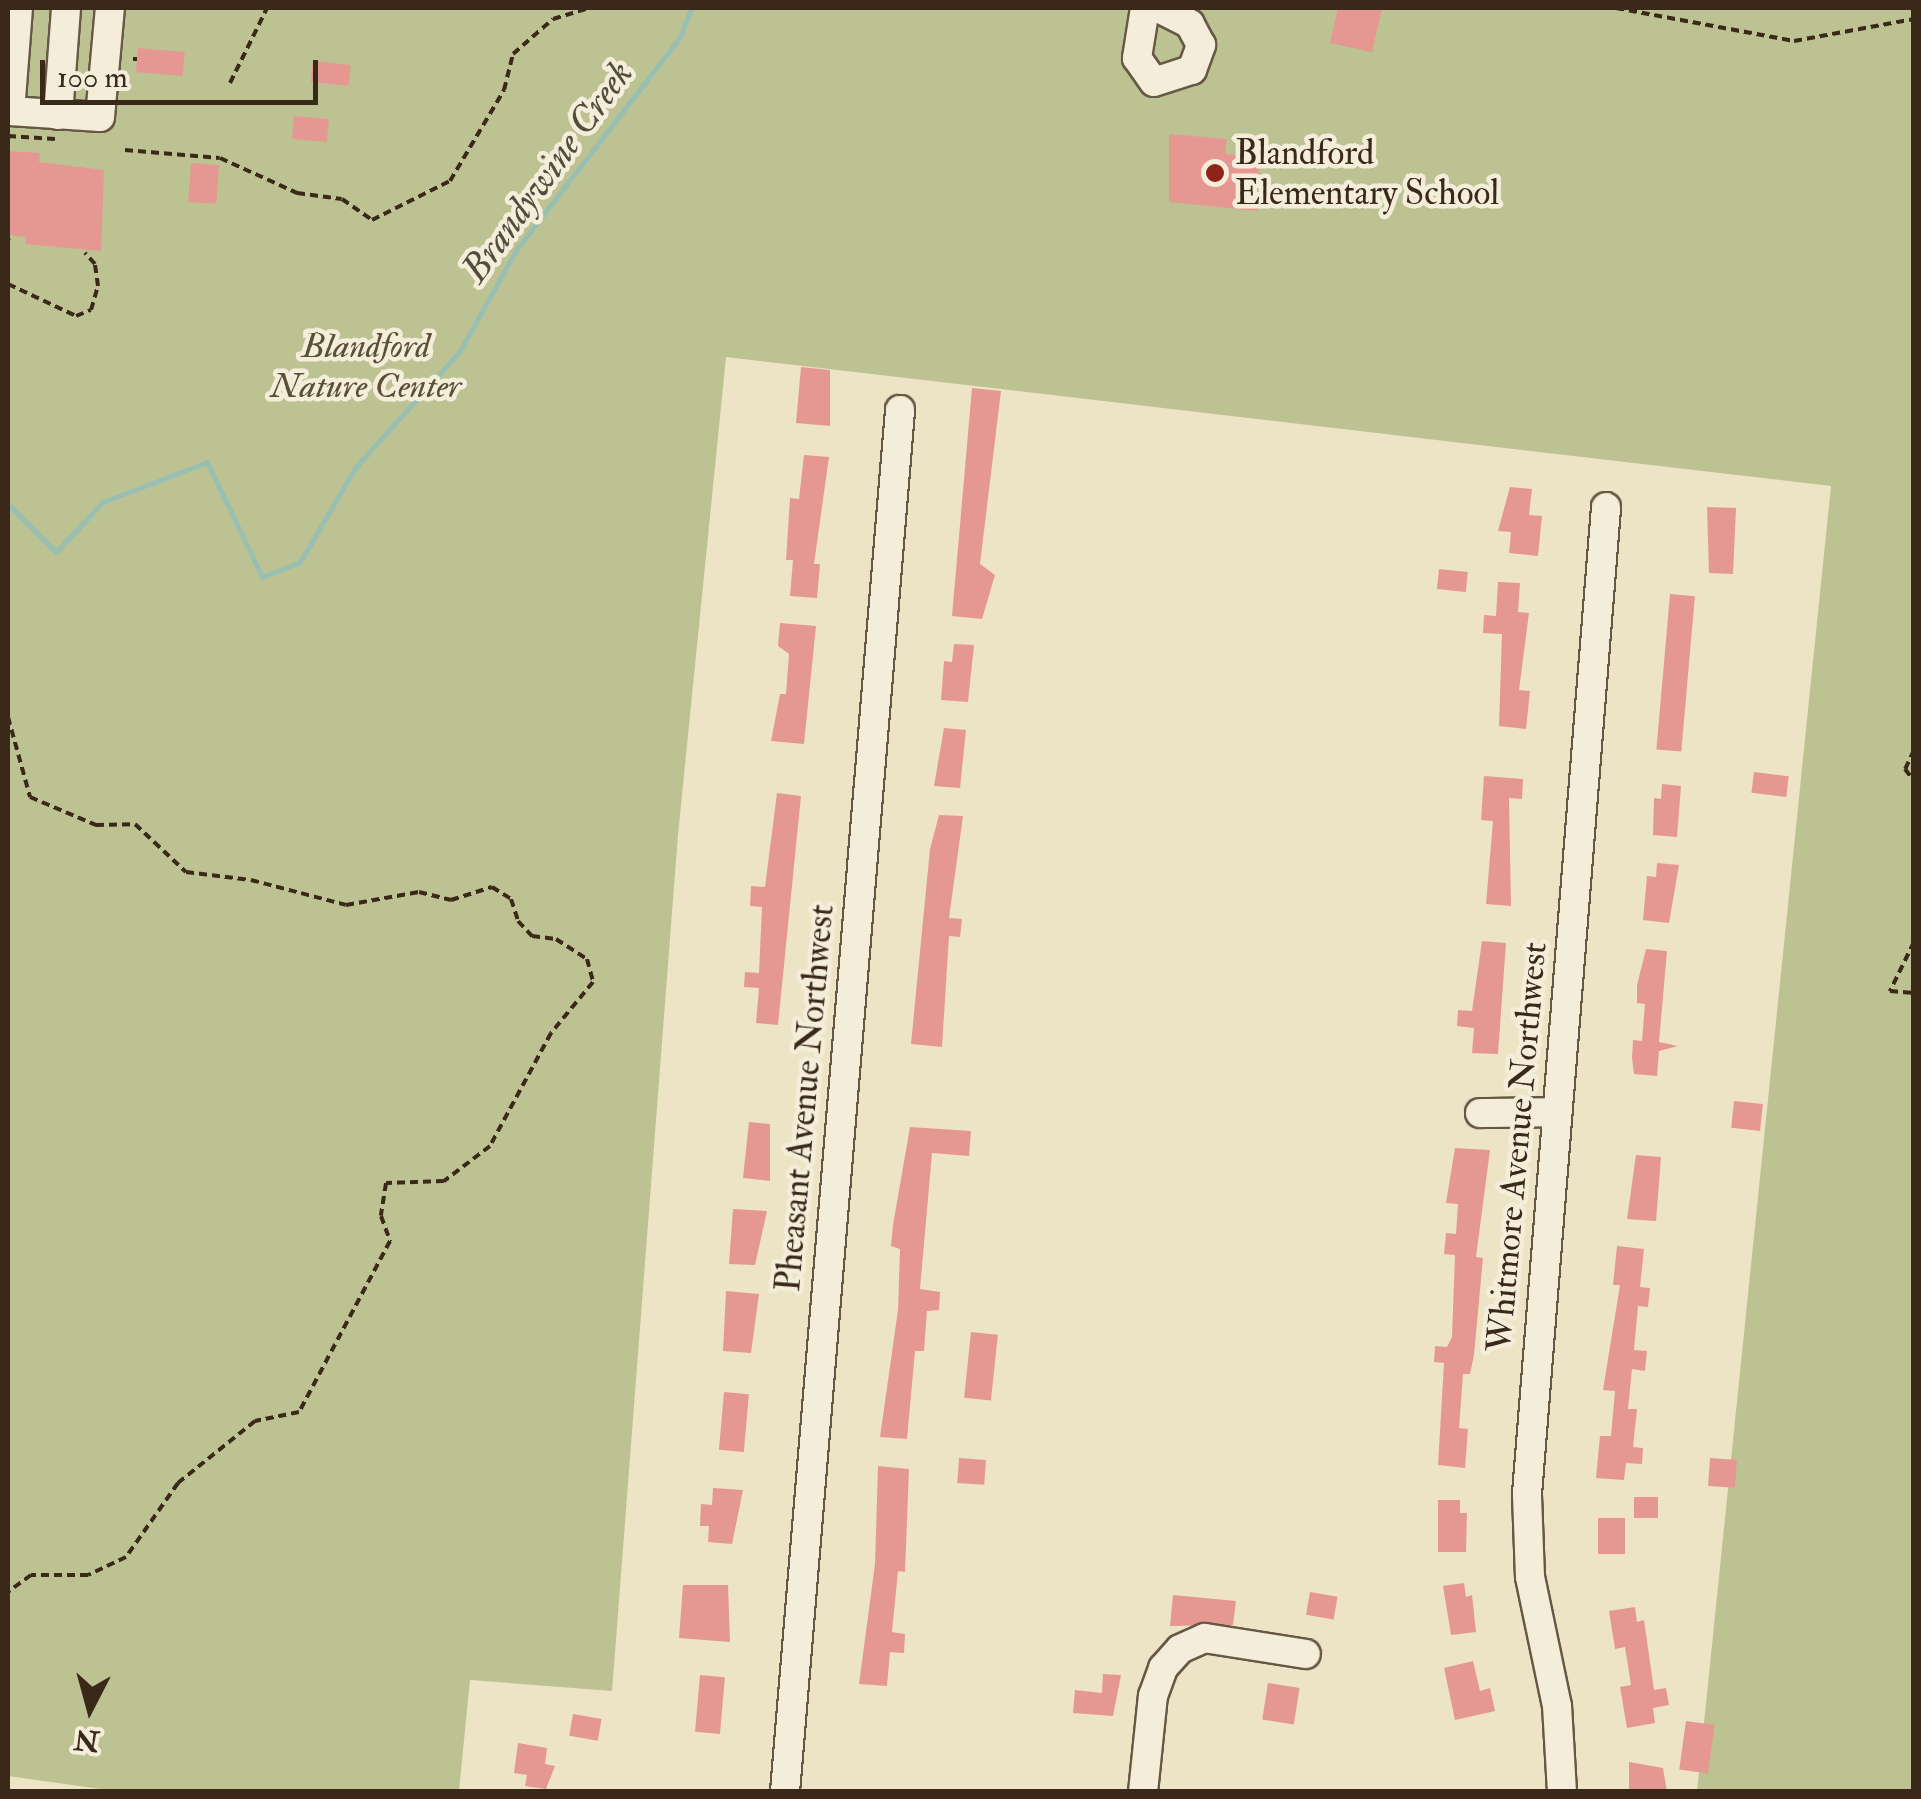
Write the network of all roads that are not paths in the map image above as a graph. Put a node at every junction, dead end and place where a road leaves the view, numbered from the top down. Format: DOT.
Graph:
graph roads {
  1 [pos="18,8"];
  2 [pos="66,8"];
  3 [pos="110,8"];
  4 [pos="1145,8"];
  5 [pos="1158,8"];
  6 [pos="58,115"];
  7 [pos="900,410"];
  8 [pos="1606,506"];
  9 [pos="1557,1112"];
  10 [pos="1480,1113"];
  11 [pos="1306,1654"];
  12 [pos="786,1792"];
  13 [pos="1143,1792"];
  14 [pos="1562,1792"];
  1 -- 6 [label="street"];
  2 -- 6 [label="street"];
  3 -- 6 [label="street"];
  4 -- 5 [label="street"];
  7 -- 12 [label="street, Pheasant Avenue Northwest"];
  8 -- 9 [label="street, Whitmore Avenue Northwest"];
  9 -- 10 [label="street"];
  9 -- 14 [label="street, Whitmore Avenue Northwest"];
  11 -- 13 [label="street"];
}
